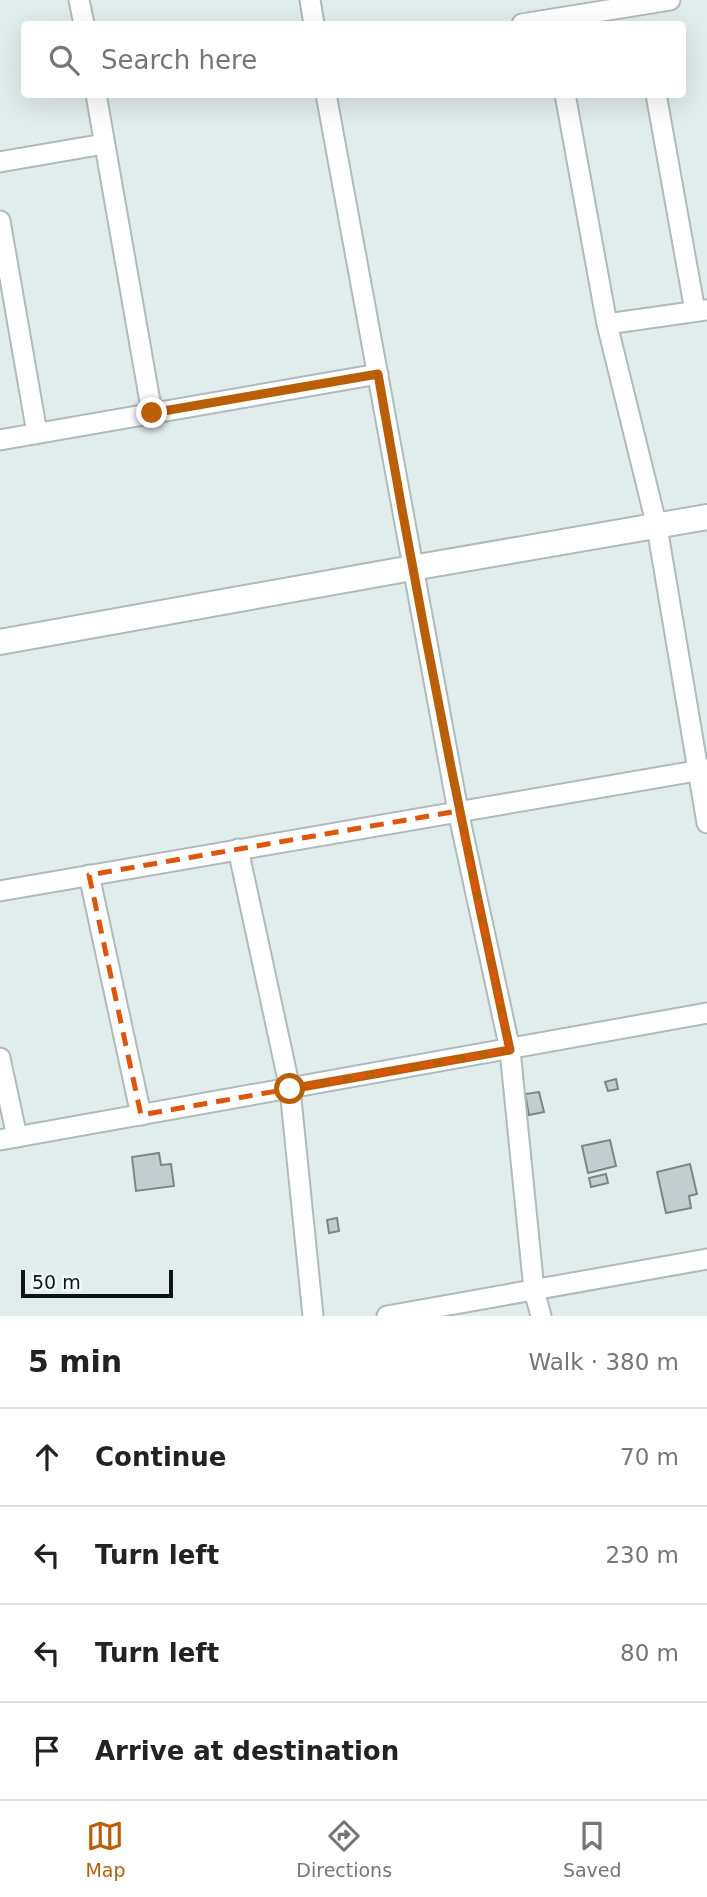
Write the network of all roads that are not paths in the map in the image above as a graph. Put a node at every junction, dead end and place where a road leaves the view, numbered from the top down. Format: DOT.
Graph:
graph roads {
  1 [pos="79,0"];
  2 [pos="310,0"];
  3 [pos="670,0"];
  4 [pos="642,15"];
  5 [pos="83,21"];
  6 [pos="314,21"];
  7 [pos="565,21"];
  8 [pos="97,98"];
  9 [pos="327,98"];
  10 [pos="566,98"];
  11 [pos="657,98"];
  12 [pos="104,144"];
  13 [pos="0,162"];
  14 [pos="0,221"];
  15 [pos="701,310"];
  16 [pos="607,324"];
  17 [pos="378,374"];
  18 [pos="152,413"];
  19 [pos="37,433"];
  20 [pos="0,440"];
  21 [pos="707,517"];
  22 [pos="657,527"];
  23 [pos="412,568"];
  24 [pos="0,642"];
  25 [pos="703,770"];
  26 [pos="458,811"];
  27 [pos="707,823"];
  28 [pos="238,849"];
  29 [pos="89,875"];
  30 [pos="0,891"];
  31 [pos="707,1013"];
  32 [pos="510,1050"];
  33 [pos="0,1058"];
  34 [pos="290,1089"];
  35 [pos="141,1115"];
  36 [pos="8,1139"];
  37 [pos="707,1259"];
  38 [pos="534,1290"];
  39 [pos="313,1316"];
  40 [pos="387,1316"];
  41 [pos="541,1316"];
  1 -- 5 [label="street"];
  2 -- 6 [label="street"];
  3 -- 4 [label="street"];
  4 -- 7 [label="street"];
  8 -- 12 [label="street"];
  9 -- 17 [label="street"];
  10 -- 16 [label="street"];
  11 -- 15 [label="street"];
  12 -- 13 [label="street"];
  12 -- 18 [label="street"];
  14 -- 19 [label="street"];
  15 -- 16 [label="street"];
  16 -- 22 [label="street"];
  17 -- 18 [label="street"];
  17 -- 23 [label="street"];
  18 -- 19 [label="street"];
  19 -- 20 [label="street"];
  21 -- 22 [label="street"];
  22 -- 23 [label="street"];
  22 -- 25 [label="street"];
  23 -- 24 [label="street"];
  23 -- 26 [label="street"];
  25 -- 26 [label="street"];
  25 -- 27 [label="street"];
  26 -- 28 [label="street"];
  26 -- 32 [label="street"];
  28 -- 29 [label="street"];
  28 -- 34 [label="street"];
  29 -- 30 [label="street"];
  29 -- 35 [label="street"];
  31 -- 32 [label="street"];
  32 -- 34 [label="street"];
  32 -- 38 [label="street"];
  33 -- 36 [label="street"];
  34 -- 35 [label="street"];
  34 -- 39 [label="street"];
  35 -- 36 [label="street"];
  37 -- 38 [label="street"];
  38 -- 40 [label="street"];
  38 -- 41 [label="street"];
}
